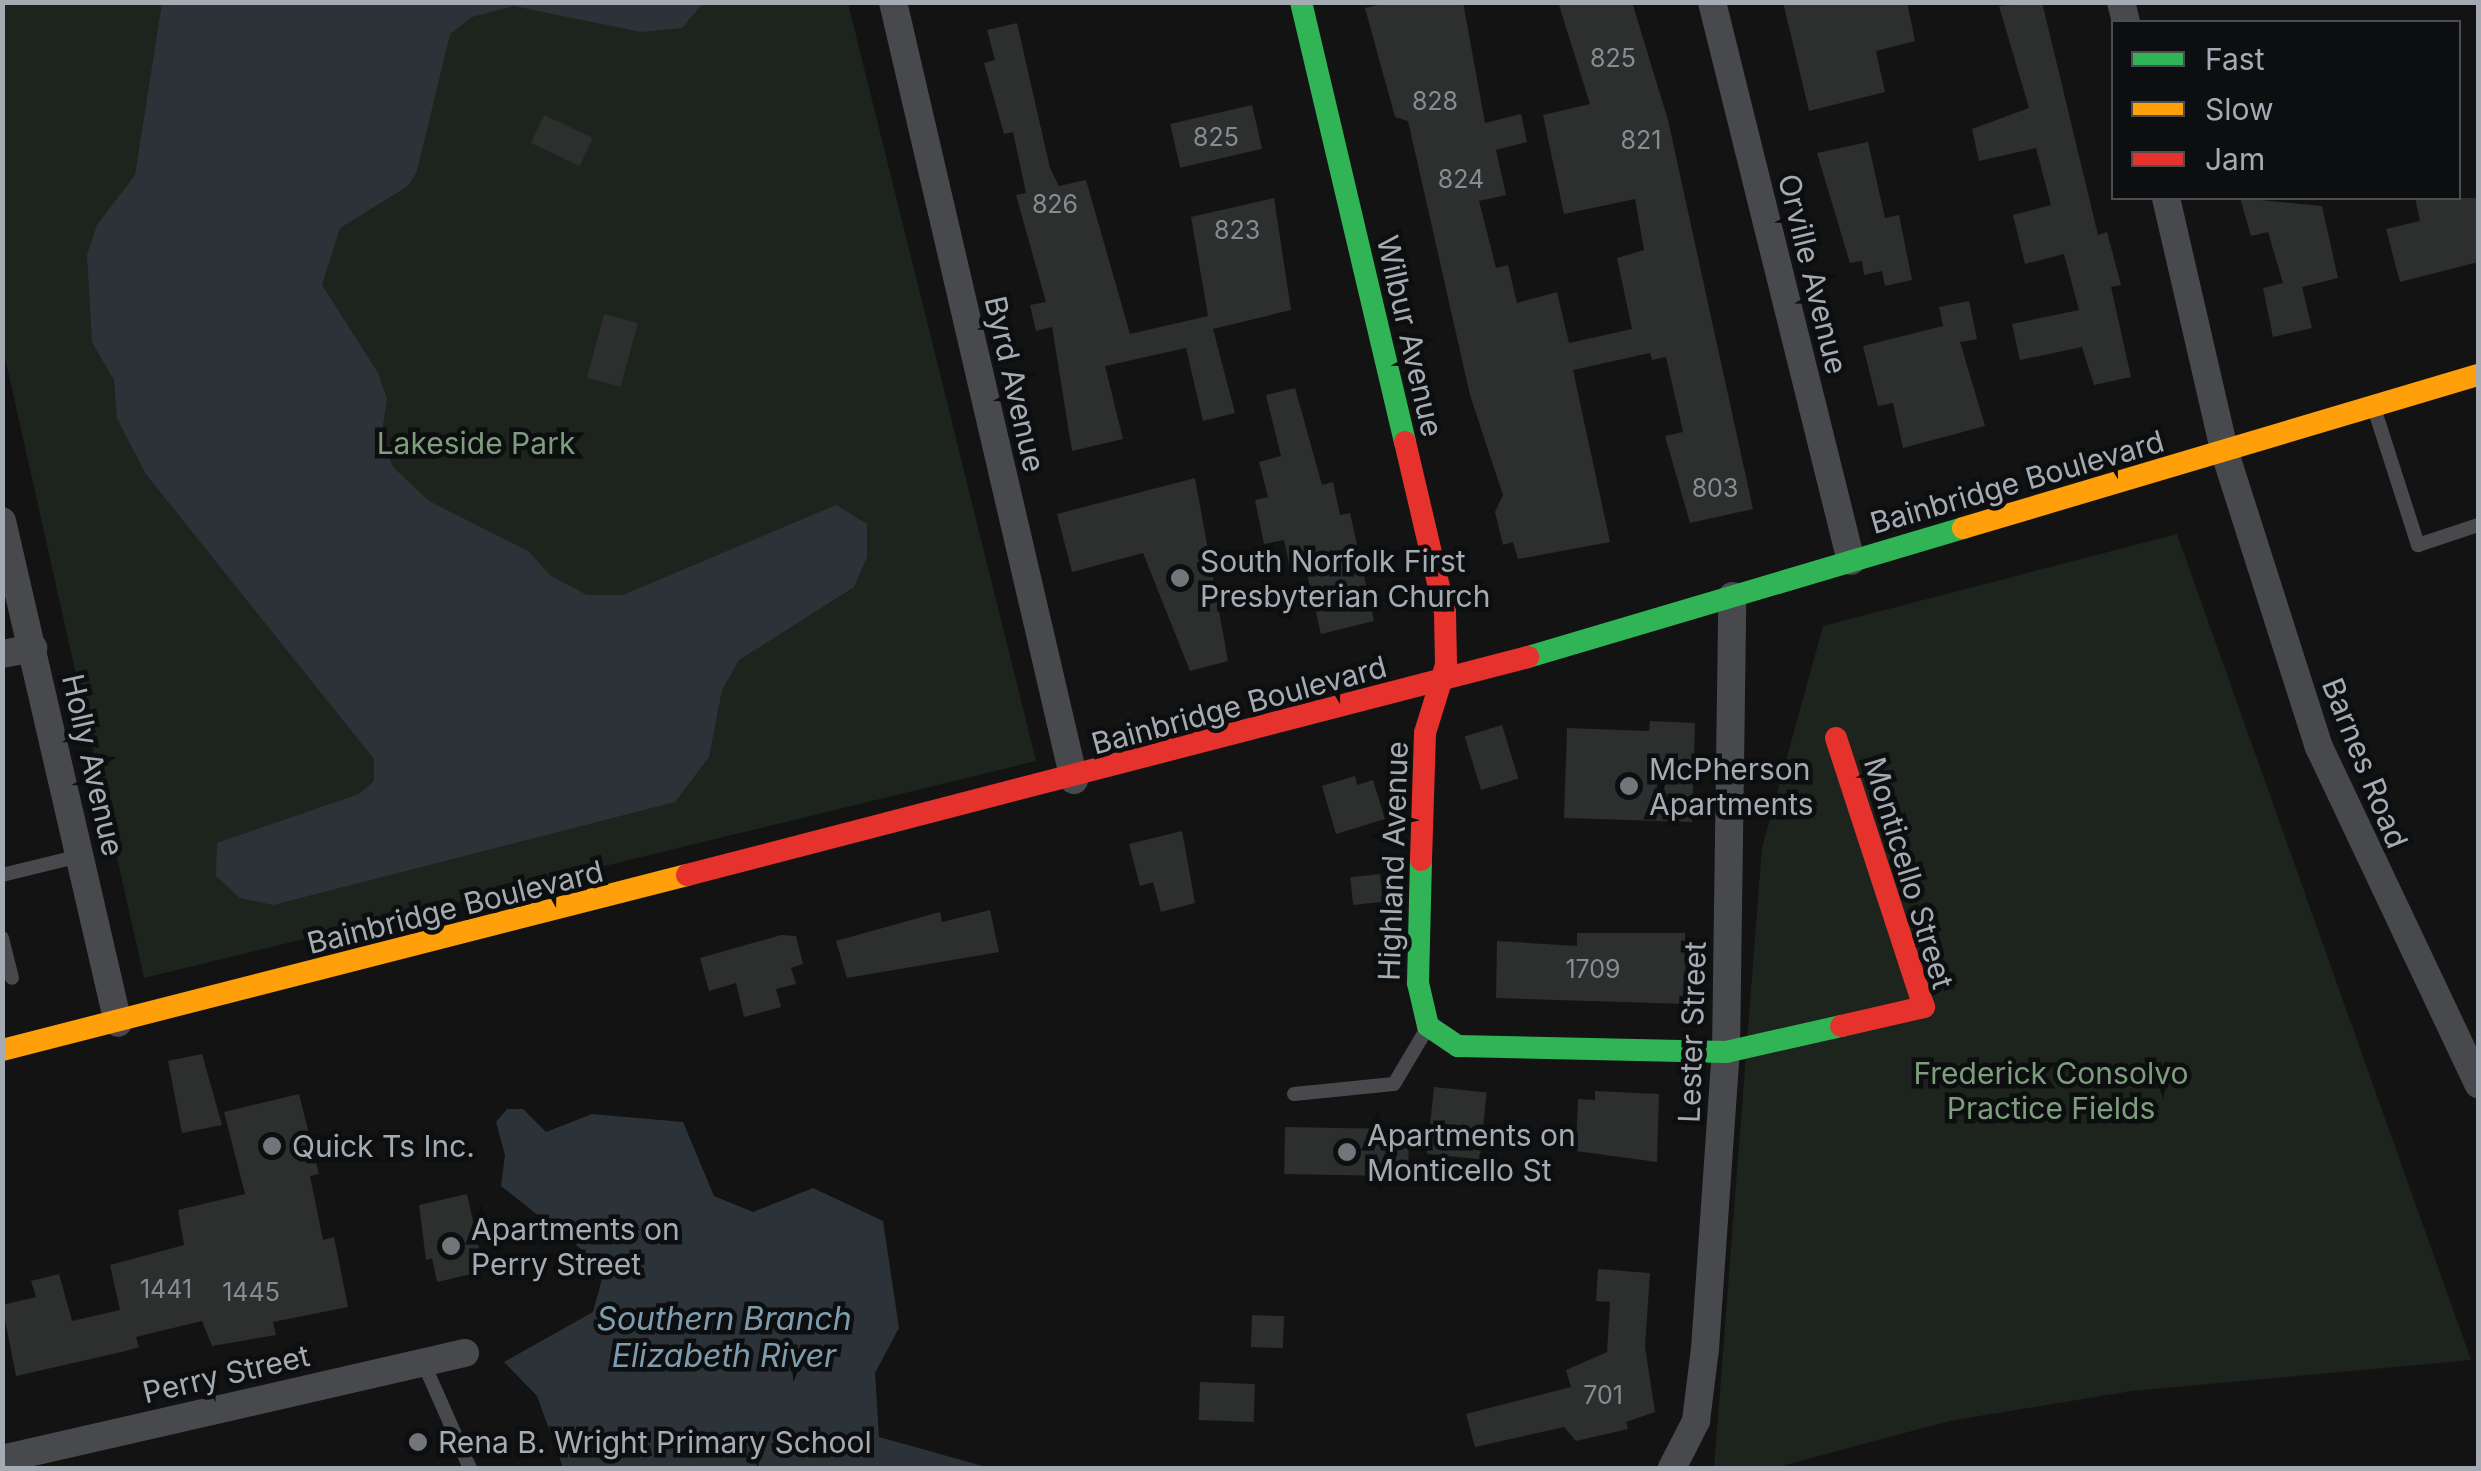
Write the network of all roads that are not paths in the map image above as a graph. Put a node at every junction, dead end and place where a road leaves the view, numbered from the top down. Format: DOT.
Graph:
graph roads {
  1 [pos="893,2"];
  2 [pos="1301,2"];
  3 [pos="1712,2"];
  4 [pos="2166,200"];
  5 [pos="2478,374"];
  6 [pos="2374,407"];
  7 [pos="2225,453"];
  8 [pos="2,521"];
  9 [pos="2478,525"];
  10 [pos="1851,561"];
  11 [pos="1732,596"];
  12 [pos="33,648"];
  13 [pos="2,654"];
  14 [pos="1440,683"];
  15 [pos="1836,738"];
  16 [pos="1074,780"];
  17 [pos="80,856"];
  18 [pos="2,876"];
  19 [pos="2,938"];
  20 [pos="12,978"];
  21 [pos="118,1023"];
  22 [pos="1434,1031"];
  23 [pos="2,1050"];
  24 [pos="1726,1052"];
  25 [pos="2478,1084"];
  26 [pos="1294,1094"];
  27 [pos="465,1353"];
  28 [pos="423,1362"];
  29 [pos="2,1459"];
  30 [pos="1674,1466"];
  31 [pos="470,1468"];
  1 -- 16 [label="street, Byrd Avenue"];
  2 -- 14 [label="main road, Wilbur Avenue"];
  3 -- 10 [label="street, Orville Avenue"];
  4 -- 7 [label="street, Barnes Road"];
  5 -- 6 [label="main road, Bainbridge Boulevard"];
  6 -- 7 [label="main road, Bainbridge Boulevard"];
  6 -- 9 [label="lane"];
  7 -- 10 [label="main road, Bainbridge Boulevard"];
  7 -- 25 [label="street, Barnes Road"];
  8 -- 12 [label="street, Holly Avenue"];
  10 -- 11 [label="main road, Bainbridge Boulevard"];
  11 -- 14 [label="main road, Bainbridge Boulevard"];
  11 -- 24 [label="street, Lester Street"];
  12 -- 13 [label="street"];
  12 -- 17 [label="street, Holly Avenue"];
  14 -- 16 [label="main road, Bainbridge Boulevard"];
  14 -- 22 [label="main road, Highland Avenue"];
  15 -- 24 [label="main road, Monticello Street"];
  16 -- 21 [label="main road, Bainbridge Boulevard"];
  17 -- 18 [label="lane"];
  17 -- 21 [label="street, Holly Avenue"];
  19 -- 20 [label="lane"];
  21 -- 23 [label="main road, Bainbridge Boulevard"];
  22 -- 24 [label="main road"];
  22 -- 26 [label="lane"];
  24 -- 30 [label="street, Lester Street"];
  27 -- 28 [label="street, Perry Street"];
  28 -- 29 [label="street, Perry Street"];
  28 -- 31 [label="lane"];
}
